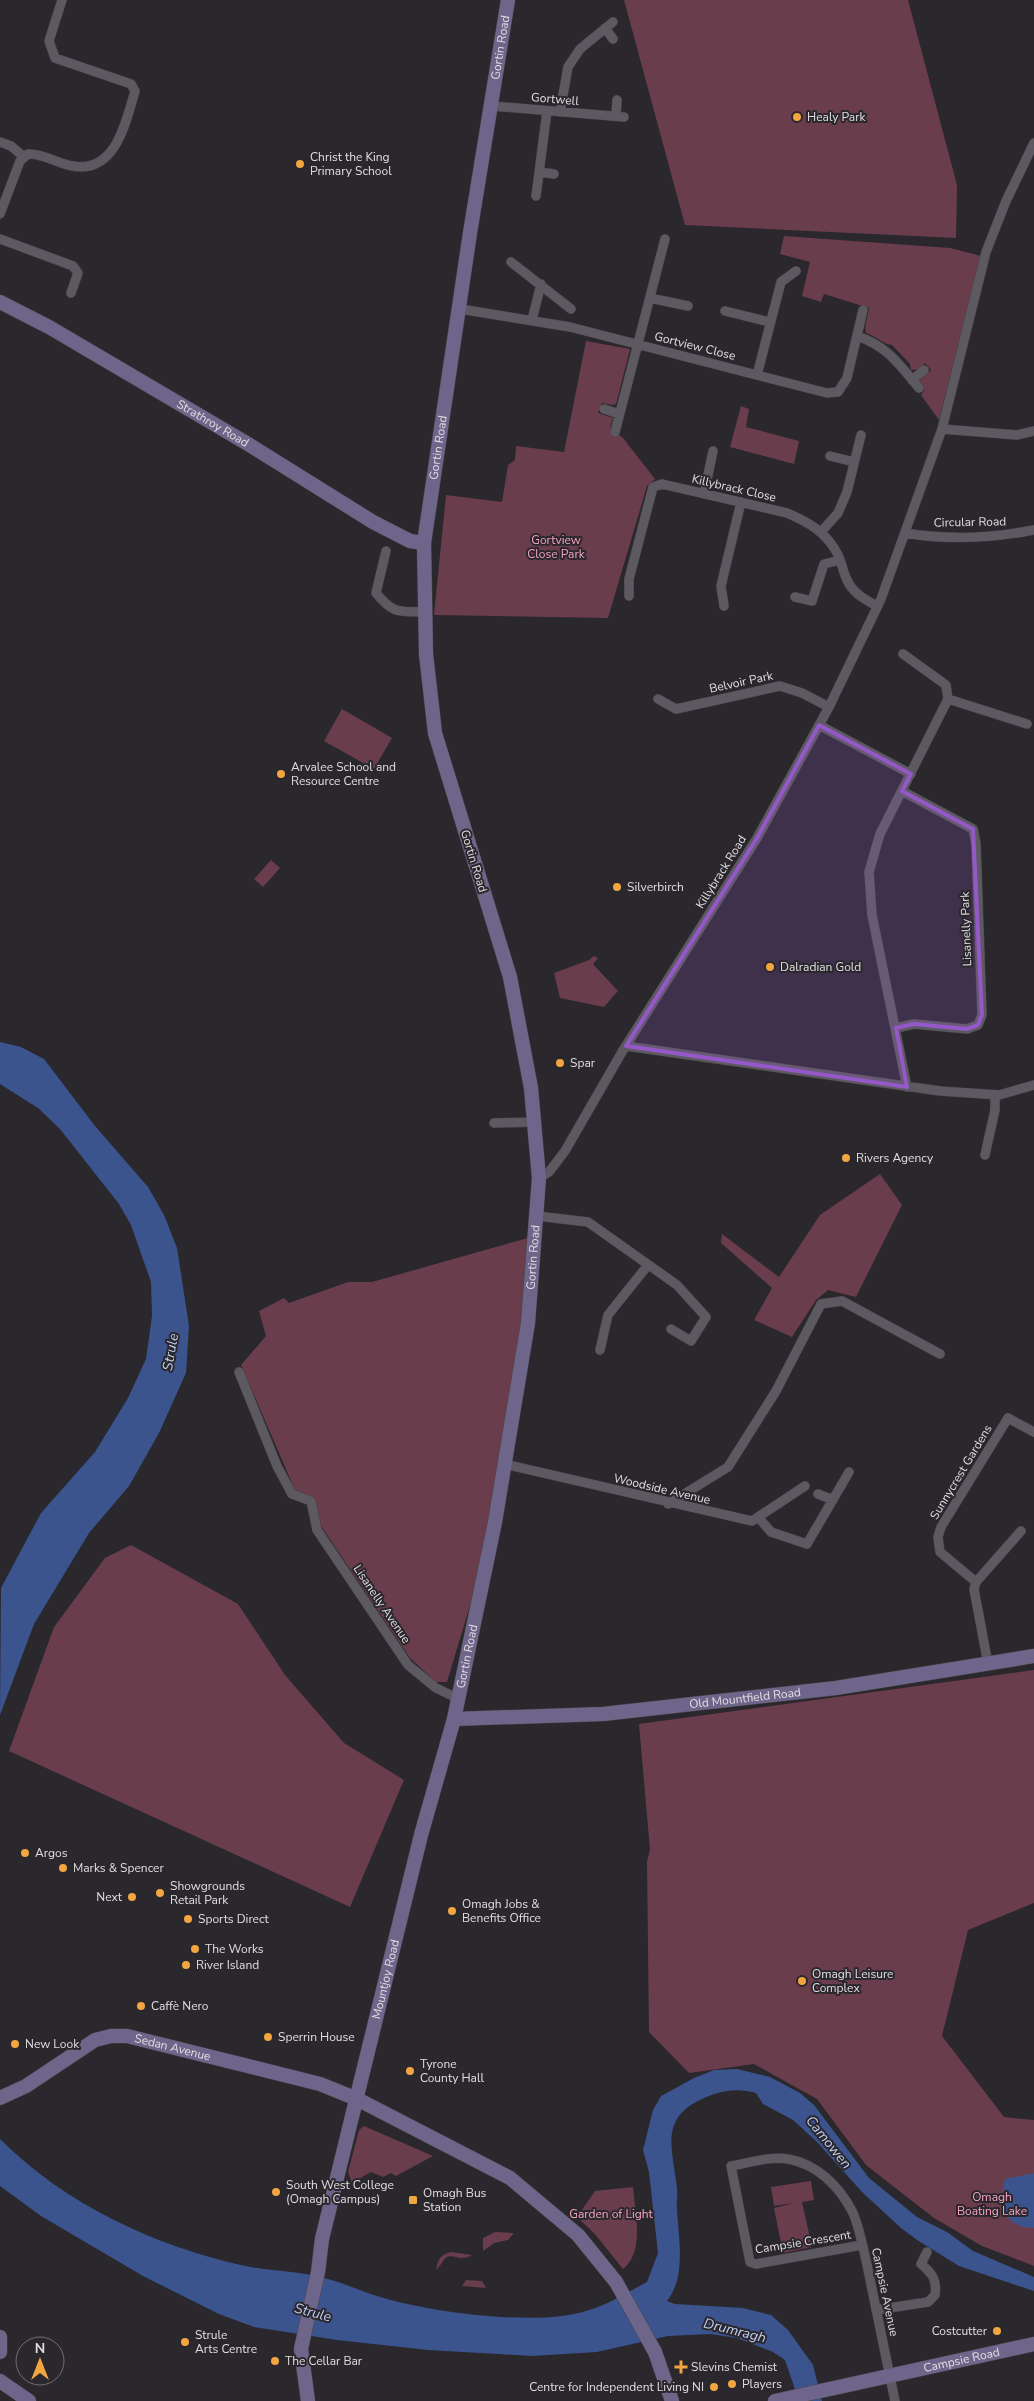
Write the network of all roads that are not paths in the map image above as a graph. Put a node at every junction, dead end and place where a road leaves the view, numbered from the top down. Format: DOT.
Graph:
graph roads {
  1 [pos="62,0"];
  2 [pos="508,0"];
  3 [pos="613,22"];
  4 [pos="605,28"];
  5 [pos="613,39"];
  6 [pos="617,100"];
  7 [pos="492,106"];
  8 [pos="547,111"];
  9 [pos="560,112"];
  10 [pos="0,142"];
  11 [pos="1034,143"];
  12 [pos="24,157"];
  13 [pos="539,172"];
  14 [pos="554,174"];
  15 [pos="536,196"];
  16 [pos="0,214"];
  17 [pos="0,239"];
  18 [pos="665,240"];
  19 [pos="511,262"];
  20 [pos="796,271"];
  21 [pos="541,284"];
  22 [pos="71,294"];
  23 [pos="650,298"];
  24 [pos="0,302"];
  25 [pos="688,306"];
  26 [pos="460,309"];
  27 [pos="571,309"];
  28 [pos="863,310"];
  29 [pos="725,311"];
  30 [pos="532,320"];
  31 [pos="770,322"];
  32 [pos="857,336"];
  33 [pos="638,344"];
  34 [pos="924,370"];
  35 [pos="757,374"];
  36 [pos="912,380"];
  37 [pos="919,388"];
  38 [pos="604,409"];
  39 [pos="619,414"];
  40 [pos="942,428"];
  41 [pos="1034,431"];
  42 [pos="615,432"];
  43 [pos="861,434"];
  44 [pos="713,451"];
  45 [pos="830,456"];
  46 [pos="854,462"];
  47 [pos="704,494"];
  48 [pos="741,502"];
  49 [pos="1034,530"];
  50 [pos="821,532"];
  51 [pos="905,533"];
  52 [pos="424,543"];
  53 [pos="386,552"];
  54 [pos="840,560"];
  55 [pos="629,596"];
  56 [pos="795,597"];
  57 [pos="724,606"];
  58 [pos="877,606"];
  59 [pos="425,612"];
  60 [pos="903,654"];
  61 [pos="658,699"];
  62 [pos="948,699"];
  63 [pos="829,707"];
  64 [pos="1027,724"];
  65 [pos="819,725"];
  66 [pos="911,774"];
  67 [pos="902,791"];
  68 [pos="896,1028"];
  69 [pos="626,1046"];
  70 [pos="1034,1085"];
  71 [pos="907,1087"];
  72 [pos="995,1095"];
  73 [pos="534,1122"];
  74 [pos="494,1123"];
  75 [pos="985,1155"];
  76 [pos="539,1178"];
  77 [pos="537,1216"];
  78 [pos="648,1265"];
  79 [pos="671,1330"];
  80 [pos="600,1350"];
  81 [pos="940,1354"];
  82 [pos="240,1372"];
  83 [pos="1034,1432"];
  84 [pos="504,1464"];
  85 [pos="849,1472"];
  86 [pos="805,1486"];
  87 [pos="818,1494"];
  88 [pos="833,1500"];
  89 [pos="668,1504"];
  90 [pos="759,1518"];
  91 [pos="1021,1531"];
  92 [pos="976,1582"];
  93 [pos="1034,1656"];
  94 [pos="988,1664"];
  95 [pos="459,1699"];
  96 [pos="454,1719"];
  97 [pos="0,2098"];
  98 [pos="357,2099"];
  99 [pos="853,2212"];
  100 [pos="862,2245"];
  101 [pos="927,2252"];
  102 [pos="876,2310"];
  103 [pos="0,2337"];
  104 [pos="1034,2344"];
  105 [pos="0,2352"];
  106 [pos="890,2377"];
  107 [pos="0,2381"];
  108 [pos="29,2401"];
  109 [pos="308,2401"];
  110 [pos="672,2401"];
  111 [pos="775,2401"];
  112 [pos="895,2401"];
  1 -- 12 [label="street"];
  2 -- 7 [label="main road, Gortin Road"];
  3 -- 4 [label="street"];
  4 -- 5 [label="street"];
  4 -- 9 [label="street"];
  6 -- 9 [label="street, Gortwell"];
  7 -- 8 [label="street, Gortwell"];
  7 -- 26 [label="main road, Gortin Road"];
  8 -- 9 [label="street, Gortwell"];
  8 -- 13 [label="street"];
  10 -- 12 [label="street"];
  11 -- 40 [label="street, Killybrack Road"];
  12 -- 16 [label="street"];
  13 -- 14 [label="street"];
  13 -- 15 [label="street"];
  17 -- 22 [label="street"];
  18 -- 23 [label="street"];
  19 -- 21 [label="street"];
  20 -- 31 [label="street"];
  21 -- 27 [label="street"];
  21 -- 30 [label="street"];
  23 -- 25 [label="street"];
  23 -- 33 [label="street"];
  24 -- 52 [label="main road, Strathroy Road"];
  26 -- 30 [label="street, Gortview Close"];
  26 -- 52 [label="main road, Gortin Road"];
  28 -- 32 [label="street, Gortview Close"];
  29 -- 31 [label="street"];
  30 -- 33 [label="street, Gortview Close"];
  31 -- 35 [label="street"];
  32 -- 35 [label="street, Gortview Close"];
  32 -- 36 [label="street"];
  33 -- 35 [label="street, Gortview Close"];
  33 -- 39 [label="street"];
  34 -- 36 [label="street"];
  36 -- 37 [label="street"];
  38 -- 39 [label="street"];
  39 -- 42 [label="street"];
  40 -- 41 [label="street"];
  40 -- 51 [label="street, Killybrack Road"];
  43 -- 46 [label="street"];
  44 -- 47 [label="street"];
  45 -- 46 [label="street"];
  46 -- 50 [label="street"];
  47 -- 48 [label="street, Killybrack Close"];
  47 -- 55 [label="street, Killybrack Close"];
  48 -- 50 [label="street, Killybrack Close"];
  48 -- 57 [label="street"];
  49 -- 51 [label="street, Circular Road"];
  50 -- 54 [label="street, Killybrack Close"];
  51 -- 58 [label="street, Killybrack Road"];
  52 -- 59 [label="main road, Gortin Road"];
  53 -- 59 [label="street"];
  54 -- 56 [label="street"];
  54 -- 58 [label="street, Killybrack Close"];
  58 -- 63 [label="street, Killybrack Road"];
  59 -- 73 [label="main road, Gortin Road"];
  60 -- 62 [label="street"];
  61 -- 63 [label="street, Belvoir Park"];
  62 -- 64 [label="street"];
  62 -- 66 [label="street"];
  63 -- 65 [label="street, Killybrack Road"];
  65 -- 66 [label="street"];
  65 -- 69 [label="street, Killybrack Road"];
  66 -- 67 [label="street"];
  67 -- 68 [label="street"];
  67 -- 68 [label="street, Lisanelly Park"];
  68 -- 71 [label="street"];
  69 -- 71 [label="street"];
  69 -- 76 [label="street, Killybrack Road"];
  70 -- 72 [label="street"];
  71 -- 72 [label="street"];
  72 -- 75 [label="street"];
  73 -- 74 [label="street"];
  73 -- 76 [label="main road, Gortin Road"];
  76 -- 77 [label="main road, Gortin Road"];
  77 -- 78 [label="street"];
  77 -- 84 [label="main road, Gortin Road"];
  78 -- 79 [label="street"];
  78 -- 80 [label="street"];
  81 -- 89 [label="street"];
  82 -- 95 [label="street, Lisanelly Avenue"];
  83 -- 92 [label="street, Sunnycrest Gardens"];
  84 -- 89 [label="street, Woodside Avenue"];
  84 -- 95 [label="main road, Gortin Road"];
  85 -- 88 [label="street"];
  86 -- 90 [label="street"];
  87 -- 88 [label="street"];
  88 -- 90 [label="street"];
  89 -- 90 [label="street, Woodside Avenue"];
  91 -- 92 [label="street"];
  92 -- 94 [label="street"];
  93 -- 94 [label="main road, Old Mountfield Road"];
  94 -- 96 [label="main road, Old Mountfield Road"];
  95 -- 96 [label="main road, Gortin Road"];
  96 -- 98 [label="main road, Mountjoy Road"];
  97 -- 98 [label="main road, Sedan Avenue"];
  98 -- 109 [label="main road, Mountjoy Road"];
  98 -- 110 [label="main road, Sedan Avenue"];
  99 -- 100 [label="street, Campsie Avenue"];
  99 -- 100 [label="street, Campsie Crescent"];
  100 -- 102 [label="street, Campsie Avenue"];
  101 -- 102 [label="street"];
  102 -- 106 [label="street, Campsie Avenue"];
  103 -- 105 [label="main road"];
  104 -- 106 [label="main road, Campsie Road"];
  106 -- 111 [label="main road, Campsie Road"];
  106 -- 112 [label="street, Campsie Avenue"];
  107 -- 108 [label="main road"];
}
